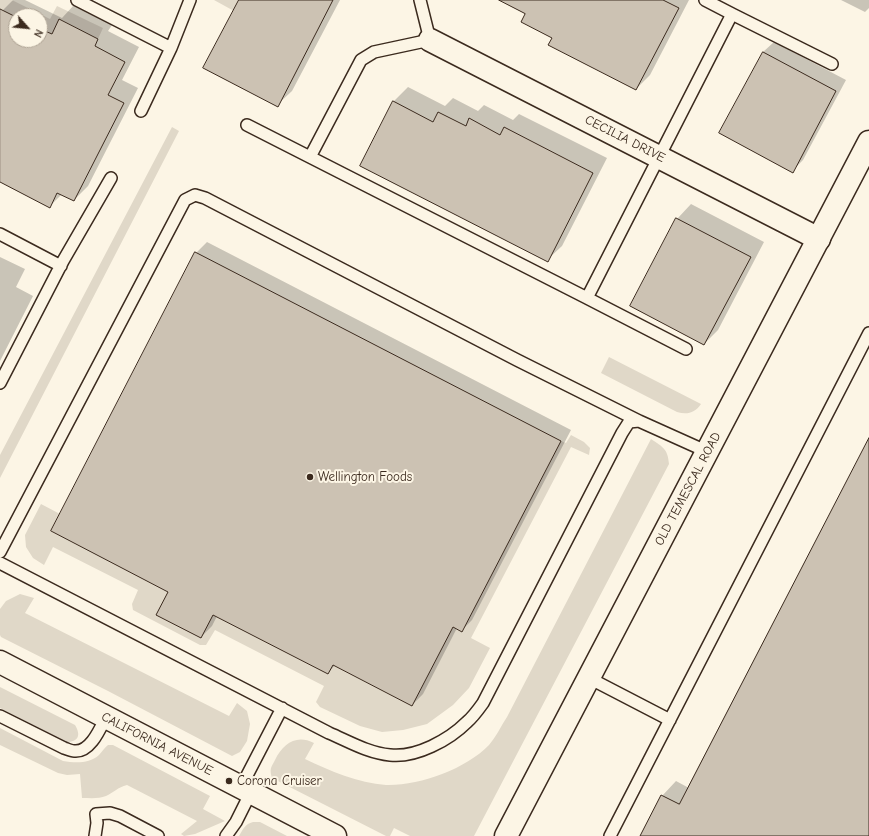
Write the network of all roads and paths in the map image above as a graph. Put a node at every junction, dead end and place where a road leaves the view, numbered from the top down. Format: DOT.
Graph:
graph roads {
  1 [pos="77,0"];
  2 [pos="190,0"];
  3 [pos="420,0"];
  4 [pos="705,0"];
  5 [pos="732,14"];
  6 [pos="430,40"];
  7 [pos="171,48"];
  8 [pos="832,64"];
  9 [pos="141,111"];
  10 [pos="247,124"];
  11 [pos="869,142"];
  12 [pos="310,157"];
  13 [pos="659,157"];
  14 [pos="110,178"];
  15 [pos="0,234"];
  16 [pos="819,239"];
  17 [pos="60,266"];
  18 [pos="587,298"];
  19 [pos="869,333"];
  20 [pos="686,349"];
  21 [pos="0,383"];
  22 [pos="638,420"];
  23 [pos="708,452"];
  24 [pos="0,552"];
  25 [pos="0,563"];
  26 [pos="0,662"];
  27 [pos="589,678"];
  28 [pos="282,708"];
  29 [pos="0,716"];
  30 [pos="106,717"];
  31 [pos="670,720"];
  32 [pos="246,790"];
  33 [pos="95,836"];
  34 [pos="158,836"];
  35 [pos="226,836"];
  36 [pos="335,836"];
  37 [pos="506,836"];
  38 [pos="610,836"];
  1 -- 7 [label="lane"];
  2 -- 7 [label="lane"];
  3 -- 6 [label="lane"];
  4 -- 5 [label="lane"];
  5 -- 8 [label="lane"];
  5 -- 13 [label="lane"];
  6 -- 12 [label="lane"];
  6 -- 13 [label="street, CECILIA DRIVE"];
  7 -- 9 [label="lane"];
  10 -- 12 [label="lane"];
  11 -- 16 [label="street, OLD TEMESCAL ROAD"];
  12 -- 18 [label="lane"];
  13 -- 16 [label="street, CECILIA DRIVE"];
  13 -- 18 [label="lane"];
  14 -- 17 [label="lane"];
  15 -- 17 [label="lane"];
  16 -- 23 [label="street, OLD TEMESCAL ROAD"];
  17 -- 21 [label="lane"];
  18 -- 20 [label="lane"];
  19 -- 31 [label="lane"];
  22 -- 23 [label="lane"];
  22 -- 24 [label="lane"];
  22 -- 28 [label="lane"];
  23 -- 27 [label="street, OLD TEMESCAL ROAD"];
  25 -- 28 [label="lane"];
  26 -- 30 [label="street, CALIFORNIA AVENUE"];
  27 -- 31 [label="lane"];
  27 -- 37 [label="street, OLD TEMESCAL ROAD"];
  28 -- 32 [label="lane"];
  29 -- 30 [label="lane"];
  30 -- 32 [label="street, CALIFORNIA AVENUE"];
  31 -- 38 [label="lane"];
  32 -- 35 [label="lane"];
  32 -- 36 [label="street, CALIFORNIA AVENUE"];
  33 -- 34 [label="lane"];
}
